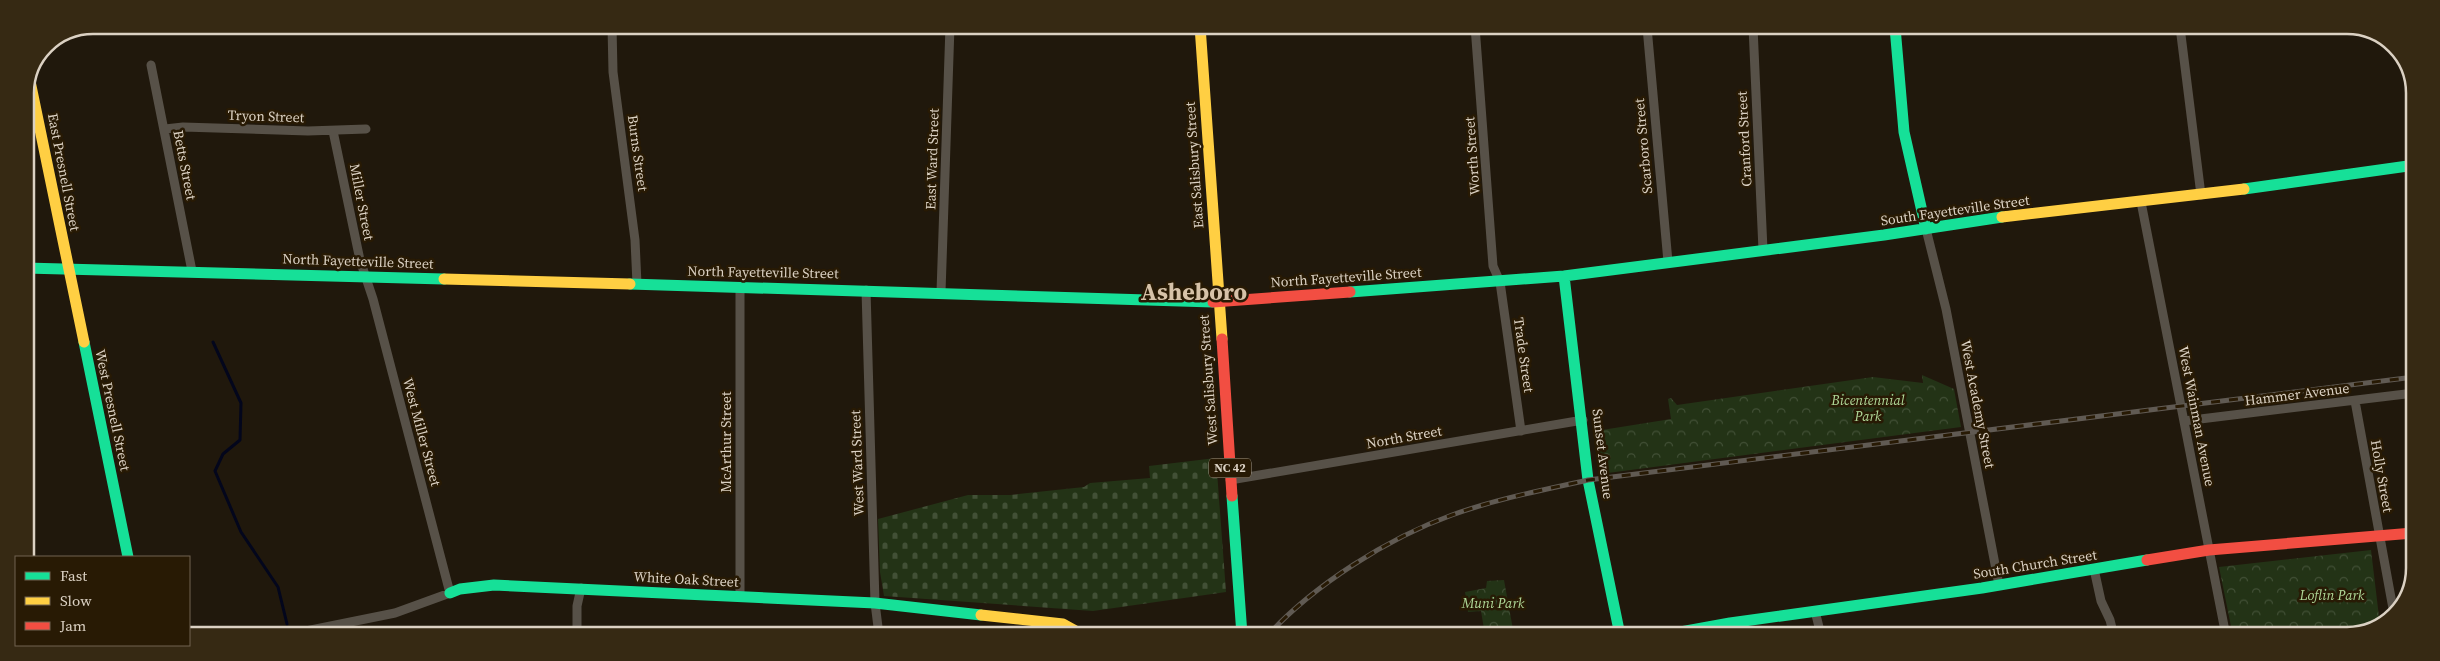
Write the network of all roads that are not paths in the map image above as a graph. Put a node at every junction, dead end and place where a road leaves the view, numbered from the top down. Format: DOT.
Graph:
graph roads {
  1 [pos="612,34"];
  2 [pos="950,34"];
  3 [pos="1201,34"];
  4 [pos="1476,34"];
  5 [pos="1648,34"];
  6 [pos="1753,34"];
  7 [pos="1896,34"];
  8 [pos="2181,34"];
  9 [pos="152,65"];
  10 [pos="34,101"];
  11 [pos="164,128"];
  12 [pos="366,129"];
  13 [pos="333,131"];
  14 [pos="2406,166"];
  15 [pos="2201,195"];
  16 [pos="2141,202"];
  17 [pos="1926,229"];
  18 [pos="1762,250"];
  19 [pos="1668,262"];
  20 [pos="34,268"];
  21 [pos="68,268"];
  22 [pos="192,270"];
  23 [pos="1564,276"];
  24 [pos="366,277"];
  25 [pos="1500,282"];
  26 [pos="637,284"];
  27 [pos="740,287"];
  28 [pos="866,290"];
  29 [pos="941,292"];
  30 [pos="1218,302"];
  31 [pos="2406,394"];
  32 [pos="2355,401"];
  33 [pos="1583,420"];
  34 [pos="2184,421"];
  35 [pos="1521,431"];
  36 [pos="1230,480"];
  37 [pos="2406,534"];
  38 [pos="2379,536"];
  39 [pos="2209,550"];
  40 [pos="128,556"];
  41 [pos="2094,569"];
  42 [pos="1999,585"];
  43 [pos="581,588"];
  44 [pos="450,593"];
  45 [pos="740,597"];
  46 [pos="875,603"];
  47 [pos="2392,606"];
  48 [pos="1815,611"];
  49 [pos="326,627"];
  50 [pos="577,627"];
  51 [pos="878,627"];
  52 [pos="1068,627"];
  53 [pos="1241,627"];
  54 [pos="1618,627"];
  55 [pos="1714,627"];
  56 [pos="1819,627"];
  57 [pos="2112,627"];
  58 [pos="2224,627"];
  1 -- 26 [label="street, Burns Street"];
  2 -- 29 [label="street, East Ward Street"];
  3 -- 30 [label="main road, East Salisbury Street / NC 42"];
  4 -- 25 [label="street, Worth Street"];
  5 -- 19 [label="street, Scarboro Street"];
  6 -- 18 [label="street, Cranford Street"];
  7 -- 17 [label="main road"];
  8 -- 15 [label="street"];
  9 -- 11 [label="street, Betts Street"];
  10 -- 21 [label="main road, East Presnell Street"];
  11 -- 13 [label="street, Tryon Street"];
  11 -- 22 [label="street, Betts Street"];
  12 -- 13 [label="street, Tryon Street"];
  13 -- 24 [label="street, Miller Street"];
  14 -- 15 [label="main road, South Fayetteville Street"];
  15 -- 16 [label="main road, South Fayetteville Street"];
  16 -- 17 [label="main road, South Fayetteville Street"];
  16 -- 34 [label="street, West Wainman Avenue"];
  17 -- 18 [label="main road, South Fayetteville Street"];
  17 -- 42 [label="street, West Academy Street"];
  18 -- 19 [label="main road, South Fayetteville Street"];
  19 -- 23 [label="main road, South Fayetteville Street"];
  20 -- 21 [label="main road, North Fayetteville Street"];
  21 -- 22 [label="main road, North Fayetteville Street"];
  21 -- 40 [label="main road, West Presnell Street"];
  22 -- 24 [label="main road, North Fayetteville Street"];
  23 -- 25 [label="main road, South Fayetteville Street"];
  23 -- 33 [label="main road, Sunset Avenue"];
  24 -- 26 [label="main road, North Fayetteville Street"];
  24 -- 44 [label="street, West Miller Street"];
  25 -- 30 [label="main road, North Fayetteville Street"];
  25 -- 35 [label="street, Trade Street"];
  26 -- 27 [label="main road, North Fayetteville Street"];
  27 -- 28 [label="main road, North Fayetteville Street"];
  27 -- 45 [label="street, McArthur Street"];
  28 -- 29 [label="main road, North Fayetteville Street"];
  28 -- 46 [label="street, West Ward Street"];
  29 -- 30 [label="main road, North Fayetteville Street"];
  30 -- 36 [label="main road, West Salisbury Street / NC 42"];
  31 -- 32 [label="street, Hammer Avenue"];
  32 -- 34 [label="street, Hammer Avenue"];
  32 -- 38 [label="street, Holly Street"];
  33 -- 35 [label="street, North Street"];
  33 -- 54 [label="main road, Sunset Avenue"];
  34 -- 39 [label="street, West Wainman Avenue"];
  35 -- 36 [label="street, North Street"];
  36 -- 53 [label="main road, West Salisbury Street / NC 42"];
  37 -- 38 [label="main road, South Church Street"];
  38 -- 39 [label="main road, South Church Street"];
  38 -- 47 [label="street, Holly Street"];
  39 -- 41 [label="main road, South Church Street"];
  39 -- 58 [label="street, West Wainman Avenue"];
  41 -- 42 [label="main road, South Church Street"];
  41 -- 57 [label="street"];
  42 -- 48 [label="main road, South Church Street"];
  43 -- 44 [label="main road, White Oak Street"];
  43 -- 45 [label="main road, White Oak Street"];
  43 -- 50 [label="street"];
  44 -- 49 [label="street, White Oak Street"];
  45 -- 46 [label="main road, White Oak Street"];
  46 -- 51 [label="street, West Ward Street"];
  46 -- 52 [label="main road, White Oak Street"];
  48 -- 55 [label="main road, South Church Street"];
  48 -- 56 [label="street"];
}
